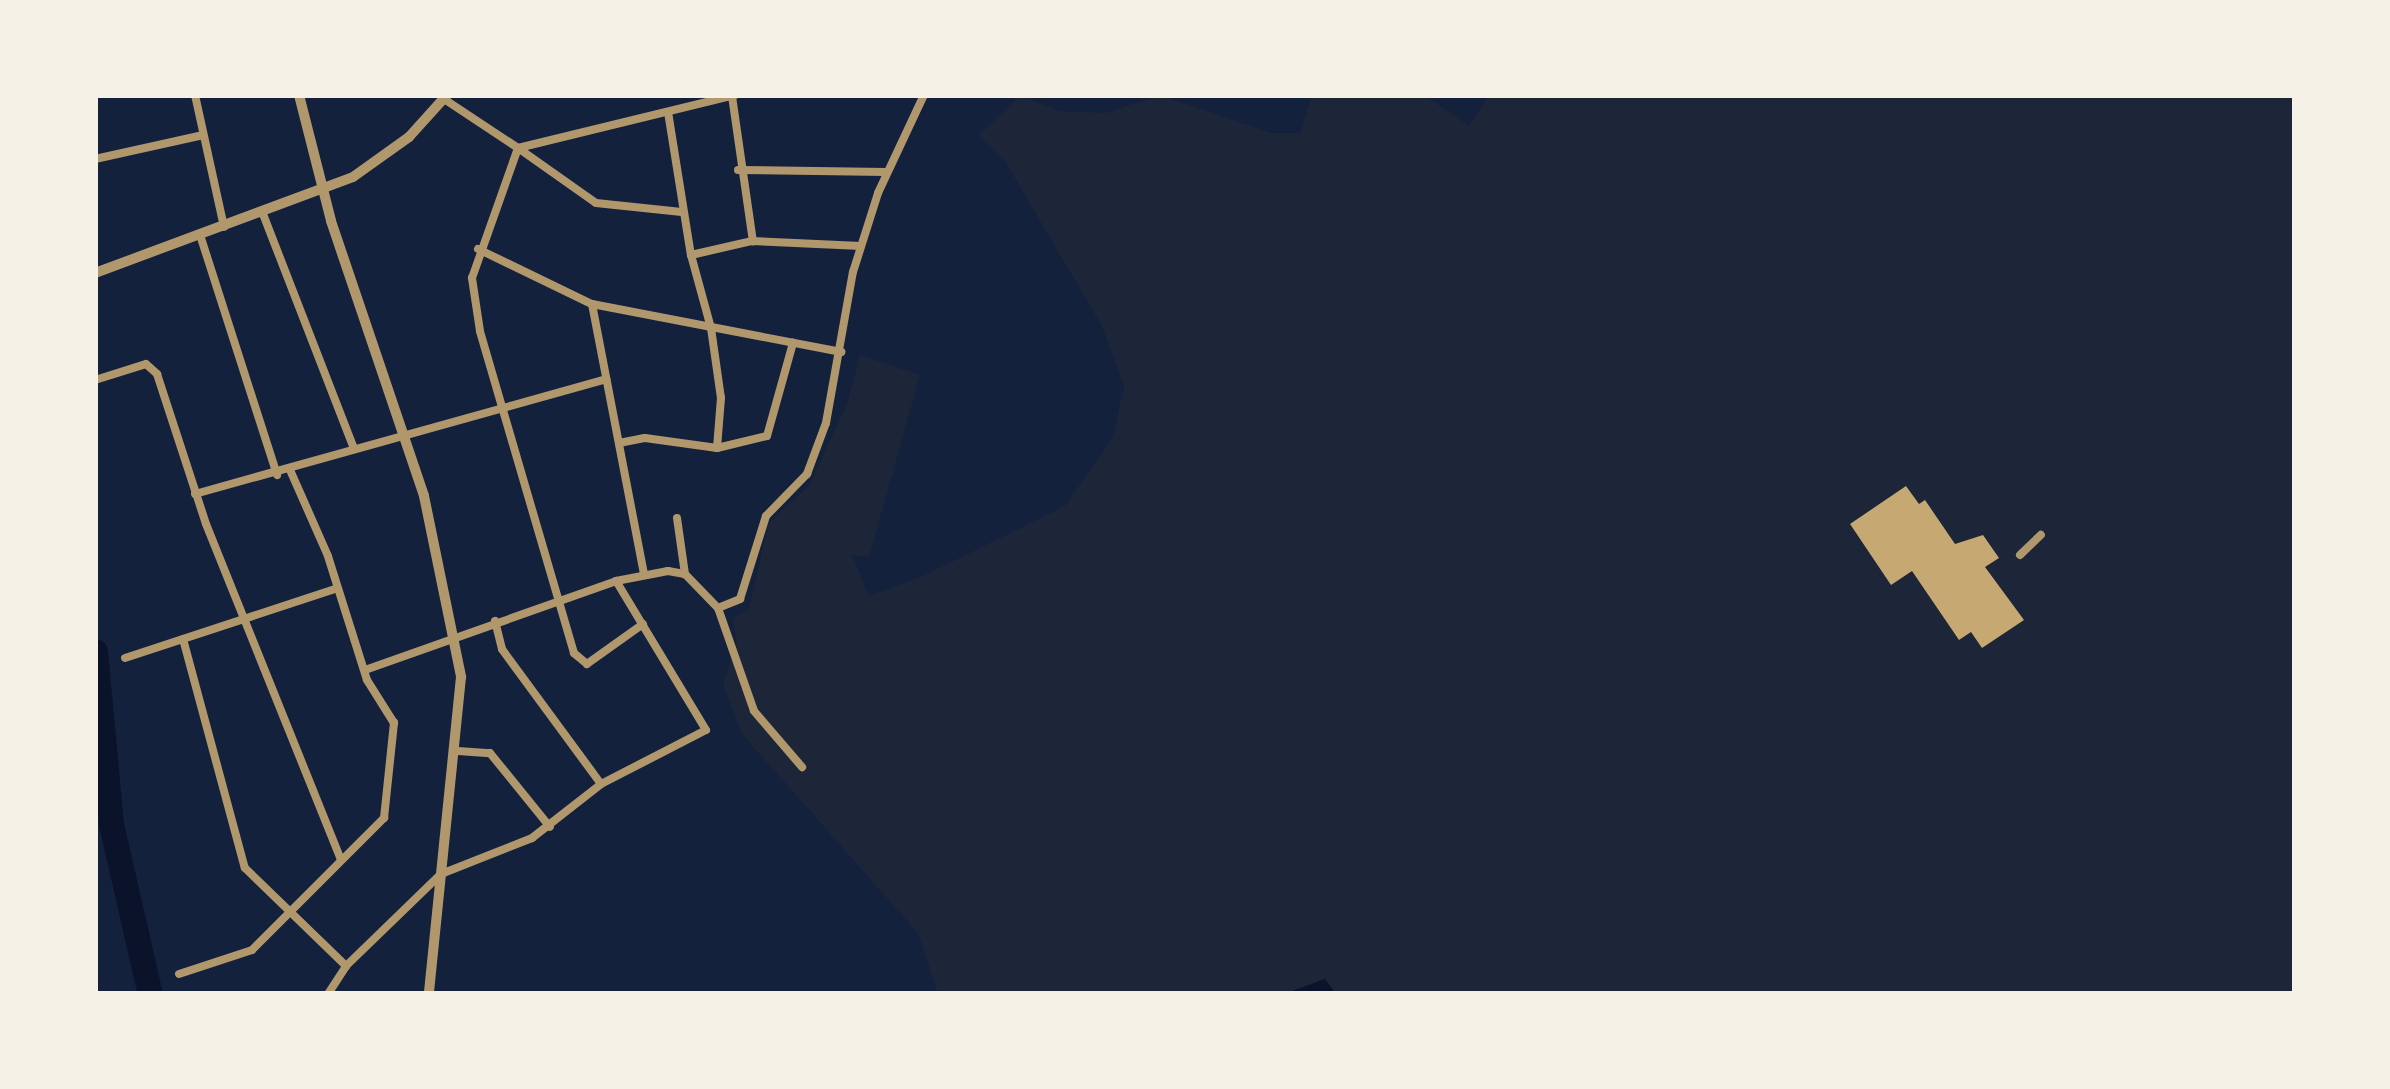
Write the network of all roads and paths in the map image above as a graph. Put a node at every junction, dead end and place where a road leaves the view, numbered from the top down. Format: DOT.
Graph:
graph roads {
  1 [pos="195,95"];
  2 [pos="299,95"];
  3 [pos="733,95"];
  4 [pos="924,95"];
  5 [pos="446,97"];
  6 [pos="668,112"];
  7 [pos="204,135"];
  8 [pos="518,148"];
  9 [pos="95,158"];
  10 [pos="738,170"];
  11 [pos="886,172"];
  12 [pos="322,190"];
  13 [pos="682,212"];
  14 [pos="264,214"];
  15 [pos="224,229"];
  16 [pos="201,238"];
  17 [pos="754,241"];
  18 [pos="861,246"];
  19 [pos="478,249"];
  20 [pos="690,256"];
  21 [pos="95,274"];
  22 [pos="592,304"];
  23 [pos="710,328"];
  24 [pos="793,343"];
  25 [pos="841,352"];
  26 [pos="95,380"];
  27 [pos="606,380"];
  28 [pos="501,407"];
  29 [pos="405,431"];
  30 [pos="618,444"];
  31 [pos="717,448"];
  32 [pos="354,449"];
  33 [pos="292,472"];
  34 [pos="277,476"];
  35 [pos="195,494"];
  36 [pos="677,518"];
  37 [pos="2041,535"];
  38 [pos="2020,556"];
  39 [pos="685,574"];
  40 [pos="644,576"];
  41 [pos="616,581"];
  42 [pos="335,590"];
  43 [pos="556,602"];
  44 [pos="718,608"];
  45 [pos="244,617"];
  46 [pos="494,621"];
  47 [pos="643,624"];
  48 [pos="454,636"];
  49 [pos="183,638"];
  50 [pos="126,658"];
  51 [pos="365,670"];
  52 [pos="458,751"];
  53 [pos="802,767"];
  54 [pos="602,784"];
  55 [pos="550,827"];
  56 [pos="341,860"];
  57 [pos="440,874"];
  58 [pos="289,912"];
  59 [pos="346,966"];
  60 [pos="179,974"];
  61 [pos="328,994"];
  62 [pos="429,994"];
  1 -- 7 [label="street"];
  2 -- 12 [label="street"];
  3 -- 6 [label="street"];
  3 -- 10 [label="street"];
  4 -- 11 [label="street"];
  5 -- 8 [label="street"];
  5 -- 12 [label="street"];
  6 -- 8 [label="street"];
  6 -- 13 [label="street"];
  7 -- 9 [label="street"];
  7 -- 15 [label="street"];
  8 -- 13 [label="street"];
  8 -- 19 [label="street"];
  10 -- 11 [label="street"];
  10 -- 17 [label="street"];
  11 -- 18 [label="street"];
  12 -- 14 [label="street"];
  12 -- 29 [label="street"];
  13 -- 20 [label="street"];
  14 -- 15 [label="street"];
  14 -- 32 [label="street"];
  15 -- 16 [label="street"];
  16 -- 21 [label="street"];
  16 -- 34 [label="street"];
  17 -- 18 [label="street"];
  17 -- 20 [label="street"];
  18 -- 25 [label="street"];
  19 -- 22 [label="street"];
  19 -- 28 [label="street"];
  20 -- 23 [label="street"];
  22 -- 23 [label="street"];
  22 -- 27 [label="street"];
  23 -- 24 [label="street"];
  23 -- 31 [label="street"];
  24 -- 25 [label="street"];
  24 -- 31 [label="street"];
  25 -- 44 [label="street"];
  26 -- 35 [label="street"];
  27 -- 28 [label="street"];
  27 -- 30 [label="street"];
  28 -- 29 [label="street"];
  28 -- 43 [label="street"];
  29 -- 32 [label="street"];
  29 -- 48 [label="street"];
  30 -- 31 [label="street"];
  30 -- 40 [label="street"];
  32 -- 33 [label="street"];
  33 -- 34 [label="street"];
  33 -- 42 [label="street"];
  34 -- 35 [label="street"];
  35 -- 45 [label="street"];
  36 -- 39 [label="street"];
  37 -- 38 [label="street"];
  39 -- 40 [label="street"];
  39 -- 44 [label="street"];
  40 -- 41 [label="street"];
  41 -- 43 [label="street"];
  41 -- 47 [label="street"];
  42 -- 45 [label="street"];
  42 -- 51 [label="street"];
  43 -- 46 [label="street"];
  43 -- 47 [label="street"];
  44 -- 53 [label="street"];
  45 -- 49 [label="street"];
  45 -- 56 [label="street"];
  46 -- 48 [label="street"];
  46 -- 54 [label="street"];
  47 -- 54 [label="street"];
  48 -- 51 [label="street"];
  48 -- 52 [label="street"];
  49 -- 50 [label="street"];
  49 -- 58 [label="street"];
  51 -- 56 [label="street"];
  52 -- 55 [label="street"];
  52 -- 57 [label="street"];
  54 -- 55 [label="street"];
  55 -- 57 [label="street"];
  56 -- 58 [label="street"];
  57 -- 59 [label="street"];
  57 -- 62 [label="street"];
  58 -- 59 [label="street"];
  58 -- 60 [label="street"];
  59 -- 61 [label="street"];
}
